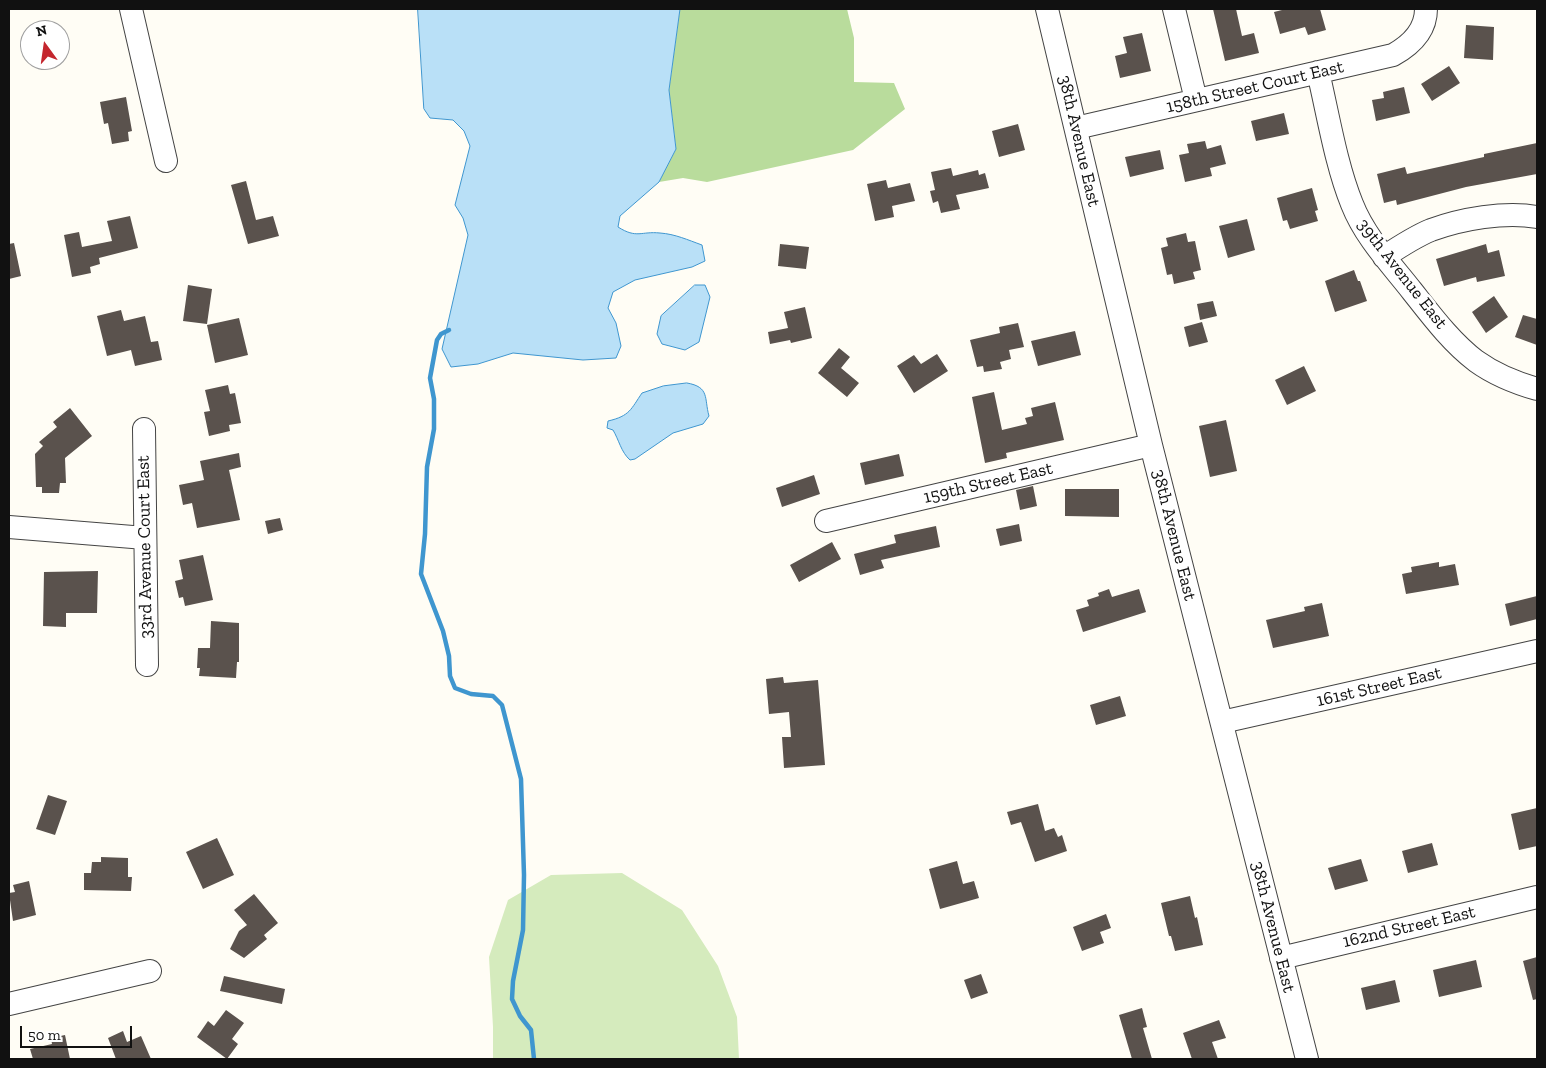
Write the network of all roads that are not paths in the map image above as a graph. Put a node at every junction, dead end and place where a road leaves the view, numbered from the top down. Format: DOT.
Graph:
graph roads {
  1 [pos="131,9"];
  2 [pos="1047,9"];
  3 [pos="1174,9"];
  4 [pos="1424,17"];
  5 [pos="1318,72"];
  6 [pos="1196,100"];
  7 [pos="1076,128"];
  8 [pos="166,161"];
  9 [pos="1537,217"];
  10 [pos="1384,256"];
  11 [pos="1528,386"];
  12 [pos="144,429"];
  13 [pos="1151,445"];
  14 [pos="826,521"];
  15 [pos="9,527"];
  16 [pos="145,538"];
  17 [pos="1537,651"];
  18 [pos="147,665"];
  19 [pos="1222,722"];
  20 [pos="1537,897"];
  21 [pos="1281,958"];
  22 [pos="150,971"];
  23 [pos="9,1004"];
  24 [pos="1307,1059"];
  1 -- 8 [label="street"];
  2 -- 7 [label="street, 38th Avenue East"];
  3 -- 6 [label="street"];
  4 -- 5 [label="street, 158th Street Court East"];
  5 -- 6 [label="street, 158th Street Court East"];
  5 -- 10 [label="street, 39th Avenue East"];
  6 -- 7 [label="street, 158th Street Court East"];
  7 -- 13 [label="street, 38th Avenue East"];
  9 -- 10 [label="street"];
  10 -- 11 [label="street, 39th Avenue East"];
  12 -- 16 [label="street, 33rd Avenue Court East"];
  13 -- 14 [label="street, 159th Street East"];
  13 -- 19 [label="street, 38th Avenue East"];
  15 -- 16 [label="street"];
  16 -- 18 [label="street, 33rd Avenue Court East"];
  17 -- 19 [label="street, 161st Street East"];
  19 -- 21 [label="street, 38th Avenue East"];
  20 -- 21 [label="street, 162nd Street East"];
  21 -- 24 [label="street, 38th Avenue East"];
  22 -- 23 [label="street"];
}
